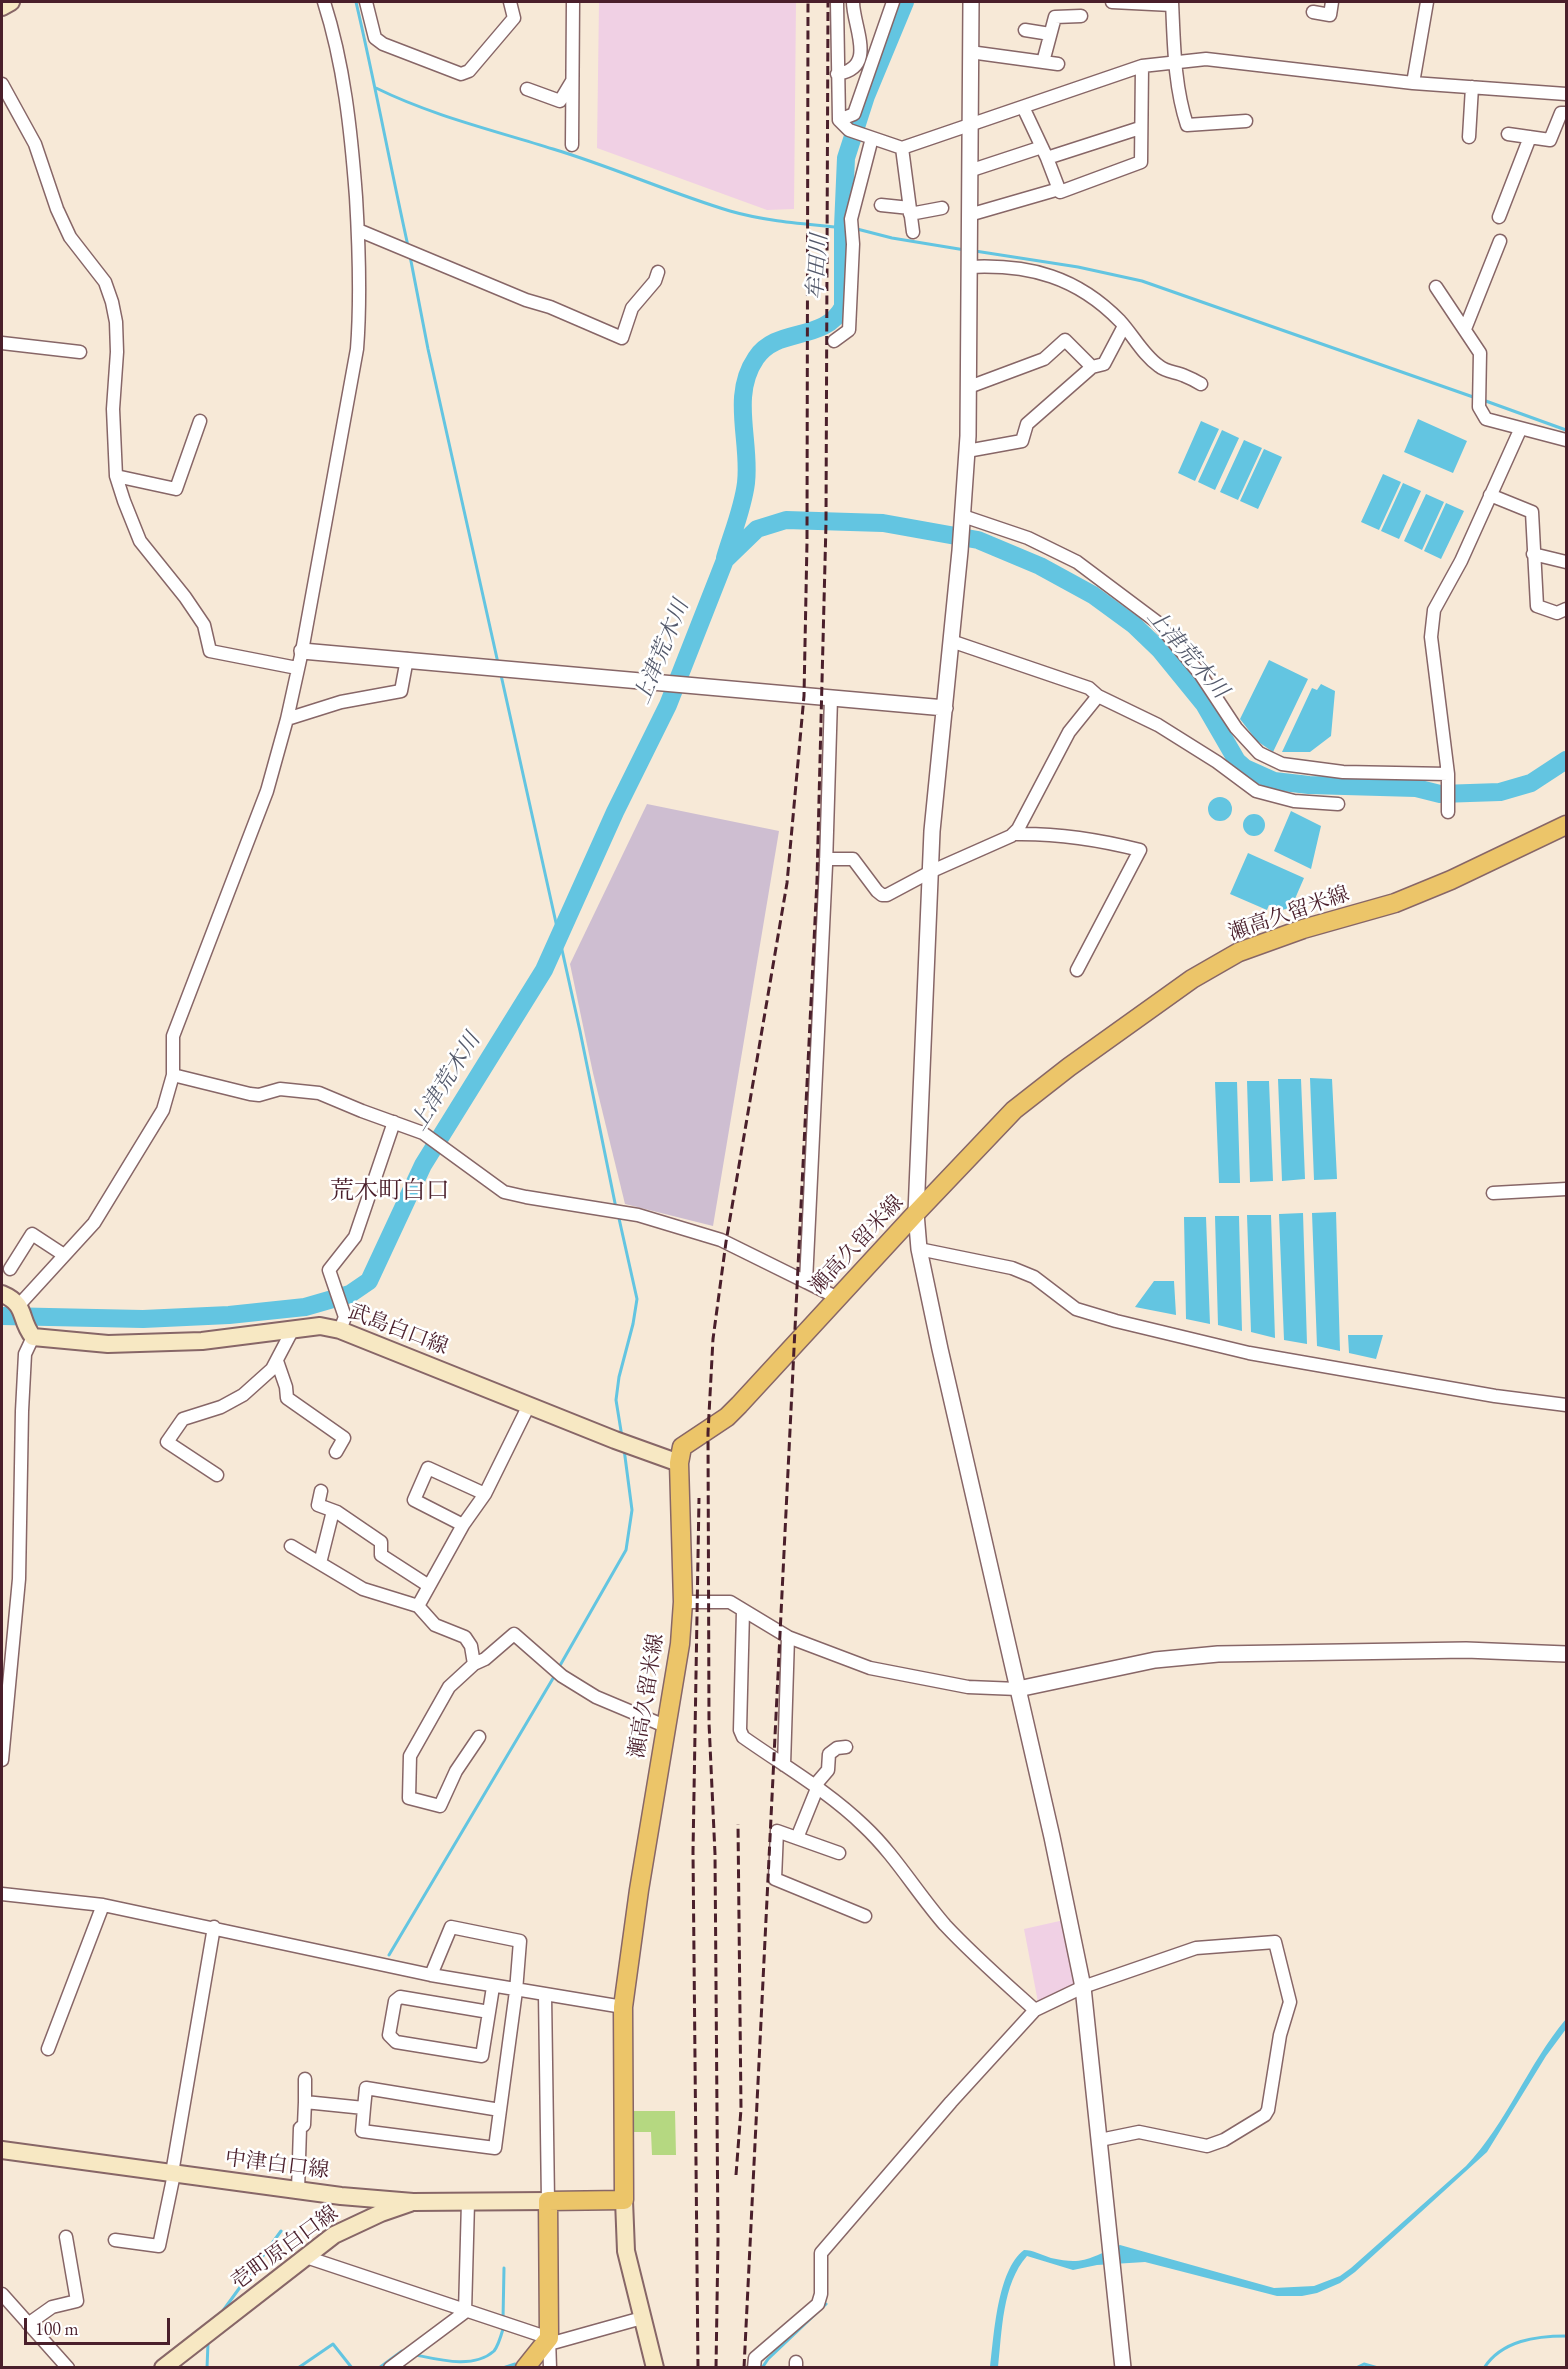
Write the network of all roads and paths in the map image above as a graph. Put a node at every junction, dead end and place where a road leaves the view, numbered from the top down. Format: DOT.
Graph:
graph roads {
  1 [pos="11,2"];
  2 [pos="324,2"];
  3 [pos="366,2"];
  4 [pos="510,2"];
  5 [pos="573,2"];
  6 [pos="837,2"];
  7 [pos="853,2"];
  8 [pos="893,2"];
  9 [pos="971,2"];
  10 [pos="1112,2"];
  11 [pos="1332,2"];
  12 [pos="1427,2"];
  13 [pos="1172,3"];
  14 [pos="2,8"];
  15 [pos="1313,12"];
  16 [pos="1081,16"];
  17 [pos="1025,30"];
  18 [pos="1050,34"];
  19 [pos="970,51"];
  20 [pos="1175,61"];
  21 [pos="1043,62"];
  22 [pos="1058,64"];
  23 [pos="1142,66"];
  24 [pos="837,74"];
  25 [pos="572,80"];
  26 [pos="1413,83"];
  27 [pos="2,84"];
  28 [pos="1472,87"];
  29 [pos="527,89"];
  30 [pos="1566,94"];
  31 [pos="1023,107"];
  32 [pos="1566,113"];
  33 [pos="839,120"];
  34 [pos="1246,121"];
  35 [pos="969,126"];
  36 [pos="1140,128"];
  37 [pos="1508,134"];
  38 [pos="1469,137"];
  39 [pos="1530,137"];
  40 [pos="872,138"];
  41 [pos="572,144"];
  42 [pos="902,148"];
  43 [pos="1044,153"];
  44 [pos="969,171"];
  45 [pos="1059,189"];
  46 [pos="880,205"];
  47 [pos="942,208"];
  48 [pos="910,211"];
  49 [pos="969,215"];
  50 [pos="1499,218"];
  51 [pos="358,230"];
  52 [pos="913,232"];
  53 [pos="1500,241"];
  54 [pos="969,267"];
  55 [pos="658,272"];
  56 [pos="1436,287"];
  57 [pos="1124,326"];
  58 [pos="1466,329"];
  59 [pos="834,341"];
  60 [pos="2,343"];
  61 [pos="80,352"];
  62 [pos="1092,367"];
  63 [pos="1201,384"];
  64 [pos="969,387"];
  65 [pos="200,421"];
  66 [pos="1520,429"];
  67 [pos="1566,440"];
  68 [pos="967,451"];
  69 [pos="116,476"];
  70 [pos="1490,495"];
  71 [pos="963,516"];
  72 [pos="1533,554"];
  73 [pos="1566,562"];
  74 [pos="1566,609"];
  75 [pos="951,641"];
  76 [pos="302,651"];
  77 [pos="407,659"];
  78 [pos="297,668"];
  79 [pos="1098,696"];
  80 [pos="831,698"];
  81 [pos="945,708"];
  82 [pos="287,718"];
  83 [pos="1448,774"];
  84 [pos="1338,804"];
  85 [pos="1448,812"];
  86 [pos="1566,825"];
  87 [pos="1013,834"];
  88 [pos="826,859"];
  89 [pos="930,872"];
  90 [pos="1077,970"];
  91 [pos="173,1076"];
  92 [pos="394,1122"];
  93 [pos="1566,1189"];
  94 [pos="1493,1193"];
  95 [pos="916,1213"];
  96 [pos="919,1249"];
  97 [pos="64,1254"];
  98 [pos="10,1269"];
  99 [pos="806,1282"];
  100 [pos="2,1294"];
  101 [pos="838,1298"];
  102 [pos="19,1305"];
  103 [pos="342,1323"];
  104 [pos="293,1329"];
  105 [pos="30,1334"];
  106 [pos="277,1361"];
  107 [pos="529,1405"];
  108 [pos="1566,1405"];
  109 [pos="336,1452"];
  110 [pos="679,1463"];
  111 [pos="217,1475"];
  112 [pos="321,1491"];
  113 [pos="485,1494"];
  114 [pos="333,1511"];
  115 [pos="462,1525"];
  116 [pos="291,1546"];
  117 [pos="320,1563"];
  118 [pos="429,1586"];
  119 [pos="682,1602"];
  120 [pos="418,1606"];
  121 [pos="743,1611"];
  122 [pos="788,1637"];
  123 [pos="7,1640"];
  124 [pos="1566,1654"];
  125 [pos="474,1664"];
  126 [pos="1018,1689"];
  127 [pos="665,1726"];
  128 [pos="479,1737"];
  129 [pos="846,1747"];
  130 [pos="2,1760"];
  131 [pos="784,1765"];
  132 [pos="817,1785"];
  133 [pos="797,1838"];
  134 [pos="839,1852"];
  135 [pos="2,1894"];
  136 [pos="103,1905"];
  137 [pos="866,1916"];
  138 [pos="214,1927"];
  139 [pos="431,1975"];
  140 [pos="493,1987"];
  141 [pos="1083,1987"];
  142 [pos="516,1990"];
  143 [pos="545,1994"];
  144 [pos="623,2007"];
  145 [pos="1035,2010"];
  146 [pos="489,2012"];
  147 [pos="48,2049"];
  148 [pos="305,2079"];
  149 [pos="304,2102"];
  150 [pos="364,2108"];
  151 [pos="500,2110"];
  152 [pos="1100,2140"];
  153 [pos="2,2150"];
  154 [pos="173,2174"];
  155 [pos="298,2190"];
  156 [pos="369,2197"];
  157 [pos="624,2200"];
  158 [pos="548,2201"];
  159 [pos="413,2202"];
  160 [pos="468,2202"];
  161 [pos="371,2217"];
  162 [pos="66,2237"];
  163 [pos="115,2240"];
  164 [pos="306,2257"];
  165 [pos="3,2299"];
  166 [pos="465,2312"];
  167 [pos="642,2318"];
  168 [pos="28,2324"];
  169 [pos="549,2341"];
  170 [pos="68,2367"];
  171 [pos="163,2367"];
  172 [pos="390,2367"];
  173 [pos="525,2367"];
  174 [pos="550,2367"];
  175 [pos="655,2367"];
  176 [pos="754,2367"];
  177 [pos="1123,2367"];
  1 -- 14 [label="main road"];
  2 -- 51 [label="street"];
  3 -- 4 [label="street"];
  5 -- 25 [label="street"];
  6 -- 24 [label="street"];
  7 -- 24 [label="street"];
  8 -- 33 [label="street"];
  9 -- 19 [label="street"];
  10 -- 13 [label="street"];
  11 -- 15 [label="street"];
  12 -- 26 [label="street"];
  13 -- 20 [label="street"];
  16 -- 18 [label="street"];
  17 -- 18 [label="street"];
  18 -- 21 [label="street"];
  19 -- 21 [label="street"];
  19 -- 35 [label="street"];
  20 -- 23 [label="street"];
  20 -- 26 [label="street"];
  20 -- 34 [label="street"];
  21 -- 22 [label="street"];
  23 -- 31 [label="street"];
  23 -- 36 [label="street"];
  24 -- 33 [label="street"];
  25 -- 29 [label="street"];
  25 -- 41 [label="street"];
  26 -- 28 [label="street"];
  27 -- 69 [label="street"];
  28 -- 30 [label="street"];
  28 -- 38 [label="street"];
  31 -- 35 [label="street"];
  31 -- 43 [label="street"];
  32 -- 39 [label="street"];
  33 -- 40 [label="street"];
  35 -- 42 [label="street"];
  35 -- 44 [label="street"];
  36 -- 43 [label="street"];
  36 -- 45 [label="street"];
  37 -- 39 [label="street"];
  39 -- 50 [label="street"];
  40 -- 42 [label="street"];
  40 -- 59 [label="street"];
  42 -- 48 [label="street"];
  43 -- 44 [label="street"];
  43 -- 45 [label="street"];
  44 -- 49 [label="street"];
  45 -- 49 [label="street"];
  46 -- 48 [label="street"];
  47 -- 48 [label="street"];
  48 -- 52 [label="street"];
  49 -- 54 [label="street"];
  51 -- 55 [label="street"];
  51 -- 76 [label="street"];
  53 -- 58 [label="street"];
  54 -- 57 [label="street"];
  54 -- 64 [label="street"];
  56 -- 58 [label="street"];
  57 -- 62 [label="street"];
  57 -- 63 [label="street"];
  58 -- 66 [label="street"];
  60 -- 61 [label="street"];
  62 -- 64 [label="street"];
  62 -- 68 [label="street"];
  64 -- 68 [label="street"];
  65 -- 69 [label="street"];
  66 -- 67 [label="street"];
  66 -- 70 [label="street"];
  68 -- 71 [label="street"];
  69 -- 78 [label="street"];
  70 -- 72 [label="street"];
  70 -- 83 [label="street"];
  71 -- 75 [label="street"];
  71 -- 83 [label="street"];
  72 -- 73 [label="street"];
  72 -- 74 [label="street"];
  75 -- 79 [label="street"];
  75 -- 81 [label="street"];
  76 -- 77 [label="street"];
  76 -- 78 [label="street"];
  77 -- 80 [label="street"];
  77 -- 82 [label="street"];
  78 -- 82 [label="street"];
  79 -- 84 [label="street"];
  79 -- 87 [label="street"];
  80 -- 81 [label="street"];
  80 -- 88 [label="street"];
  81 -- 89 [label="street"];
  82 -- 91 [label="street"];
  83 -- 85 [label="street"];
  86 -- 95 [label="main road, 瀬高久留米線"];
  87 -- 89 [label="street"];
  87 -- 90 [label="street"];
  88 -- 89 [label="street"];
  88 -- 99 [label="street"];
  89 -- 95 [label="street"];
  91 -- 92 [label="street"];
  91 -- 97 [label="street"];
  92 -- 99 [label="street"];
  92 -- 103 [label="street"];
  93 -- 94 [label="street"];
  95 -- 96 [label="street"];
  95 -- 101 [label="main road, 瀬高久留米線"];
  96 -- 108 [label="street"];
  96 -- 126 [label="street"];
  97 -- 98 [label="street"];
  97 -- 102 [label="street"];
  99 -- 101 [label="street"];
  100 -- 102 [label="main road"];
  101 -- 110 [label="main road, 瀬高久留米線"];
  102 -- 105 [label="main road"];
  103 -- 104 [label="main road, 武島白口線"];
  103 -- 107 [label="main road, 武島白口線"];
  104 -- 105 [label="main road, 武島白口線"];
  104 -- 106 [label="street"];
  105 -- 123 [label="street"];
  106 -- 109 [label="street"];
  106 -- 111 [label="street"];
  107 -- 110 [label="main road, 武島白口線"];
  107 -- 113 [label="street"];
  110 -- 119 [label="main road, 瀬高久留米線"];
  112 -- 114 [label="street"];
  113 -- 115 [label="street"];
  113 -- 115 [label="street"];
  114 -- 117 [label="street"];
  114 -- 118 [label="street"];
  115 -- 118 [label="street"];
  116 -- 117 [label="street"];
  117 -- 120 [label="street"];
  118 -- 120 [label="street"];
  119 -- 121 [label="street"];
  119 -- 127 [label="main road, 瀬高久留米線"];
  120 -- 125 [label="street"];
  121 -- 122 [label="street"];
  121 -- 131 [label="street"];
  122 -- 126 [label="street"];
  122 -- 131 [label="street"];
  123 -- 130 [label="street"];
  124 -- 126 [label="street"];
  125 -- 127 [label="street"];
  125 -- 128 [label="street"];
  126 -- 141 [label="street"];
  127 -- 144 [label="main road, 瀬高久留米線"];
  129 -- 132 [label="street"];
  131 -- 132 [label="street"];
  132 -- 133 [label="street"];
  132 -- 145 [label="street"];
  133 -- 134 [label="street"];
  133 -- 137 [label="street"];
  135 -- 136 [label="street"];
  136 -- 138 [label="street"];
  136 -- 147 [label="street"];
  138 -- 139 [label="street"];
  138 -- 154 [label="street"];
  139 -- 140 [label="street"];
  139 -- 142 [label="street"];
  140 -- 142 [label="street"];
  140 -- 146 [label="street"];
  141 -- 145 [label="street"];
  141 -- 152 [label="street"];
  141 -- 152 [label="street"];
  142 -- 143 [label="street"];
  142 -- 151 [label="street"];
  143 -- 144 [label="street"];
  143 -- 158 [label="street"];
  144 -- 157 [label="main road, 瀬高久留米線"];
  145 -- 176 [label="street"];
  146 -- 146 [label="street"];
  148 -- 149 [label="street"];
  149 -- 150 [label="street"];
  149 -- 155 [label="street"];
  150 -- 151 [label="street"];
  150 -- 151 [label="street"];
  152 -- 177 [label="street"];
  153 -- 154 [label="main road, 中津白口線"];
  154 -- 155 [label="main road, 中津白口線"];
  154 -- 163 [label="street"];
  155 -- 156 [label="main road, 中津白口線"];
  156 -- 159 [label="main road, 中津白口線"];
  156 -- 161 [label="main road"];
  157 -- 158 [label="main road"];
  157 -- 167 [label="main road"];
  158 -- 160 [label="main road, 中津白口線"];
  158 -- 169 [label="main road"];
  159 -- 160 [label="main road, 中津白口線"];
  159 -- 161 [label="main road, 壱町原白口線"];
  160 -- 166 [label="street"];
  161 -- 164 [label="main road, 壱町原白口線"];
  162 -- 168 [label="street"];
  164 -- 166 [label="street"];
  164 -- 171 [label="main road, 壱町原白口線"];
  165 -- 168 [label="street"];
  166 -- 169 [label="street"];
  166 -- 172 [label="street"];
  167 -- 169 [label="street"];
  167 -- 175 [label="main road"];
  168 -- 170 [label="street"];
  169 -- 173 [label="main road"];
  169 -- 174 [label="street"];
}
